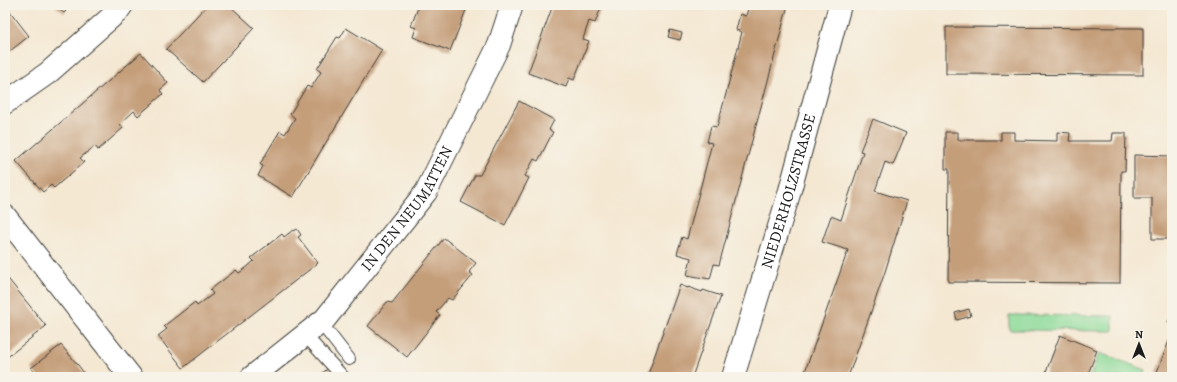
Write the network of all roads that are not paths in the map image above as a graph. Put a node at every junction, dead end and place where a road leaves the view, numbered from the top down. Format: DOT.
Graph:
graph roads {
  1 [pos="122,5"];
  2 [pos="512,5"];
  3 [pos="840,5"];
  4 [pos="5,103"];
  5 [pos="5,216"];
  6 [pos="313,329"];
  7 [pos="348,359"];
  8 [pos="131,377"];
  9 [pos="252,377"];
  10 [pos="343,377"];
  11 [pos="733,377"];
  1 -- 4 [label="street"];
  2 -- 6 [label="street, IN DEN NEUMATTEN"];
  3 -- 11 [label="street, NIEDERHOLZSTRASSE"];
  5 -- 8 [label="street"];
  6 -- 7 [label="lane"];
  6 -- 9 [label="street, IN DEN NEUMATTEN"];
  6 -- 10 [label="lane"];
}
